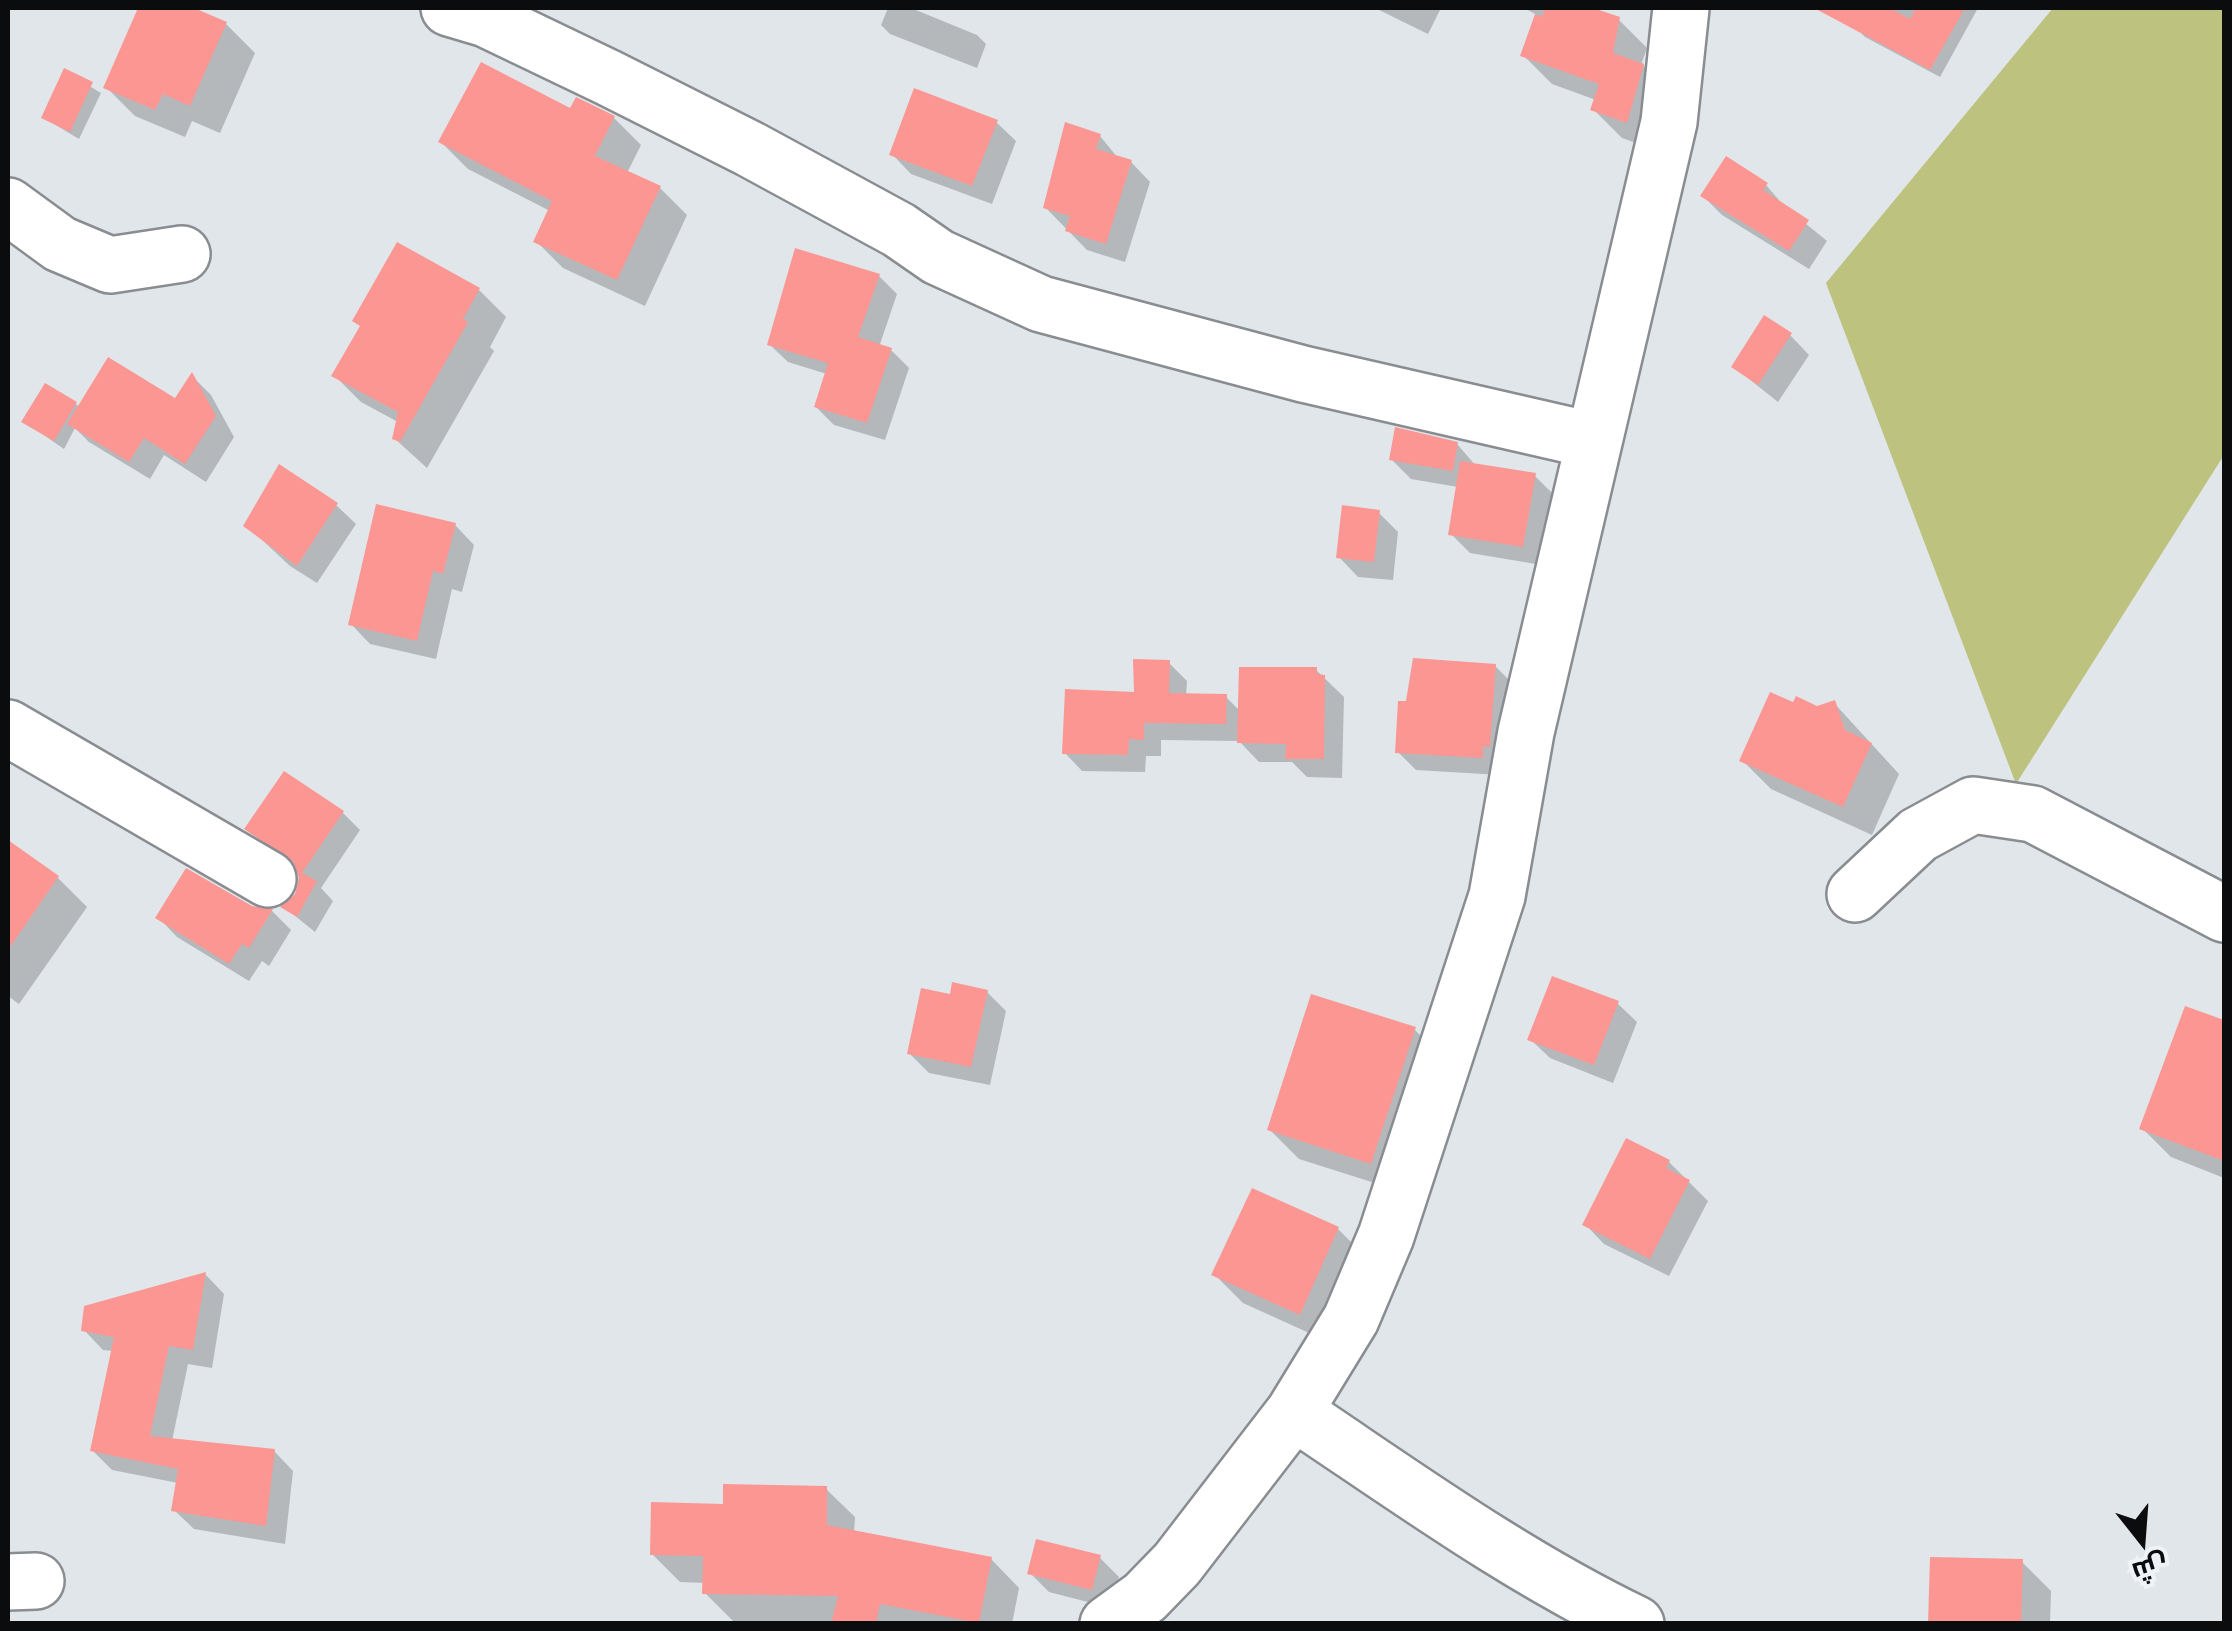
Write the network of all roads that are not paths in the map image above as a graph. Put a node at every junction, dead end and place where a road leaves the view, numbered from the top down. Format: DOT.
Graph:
graph roads {
  1 [pos="449,8"];
  2 [pos="1681,8"];
  3 [pos="8,206"];
  4 [pos="182,254"];
  5 [pos="1591,440"];
  6 [pos="8,728"];
  7 [pos="268,879"];
  8 [pos="1854,894"];
  9 [pos="2224,914"];
  10 [pos="1294,1412"];
  11 [pos="1108,1624"];
  12 [pos="1636,1624"];
  1 -- 5 [label="street"];
  2 -- 5 [label="street"];
  3 -- 4 [label="street"];
  5 -- 10 [label="street"];
  6 -- 7 [label="street"];
  8 -- 9 [label="street"];
  10 -- 11 [label="street"];
  10 -- 12 [label="street"];
}
